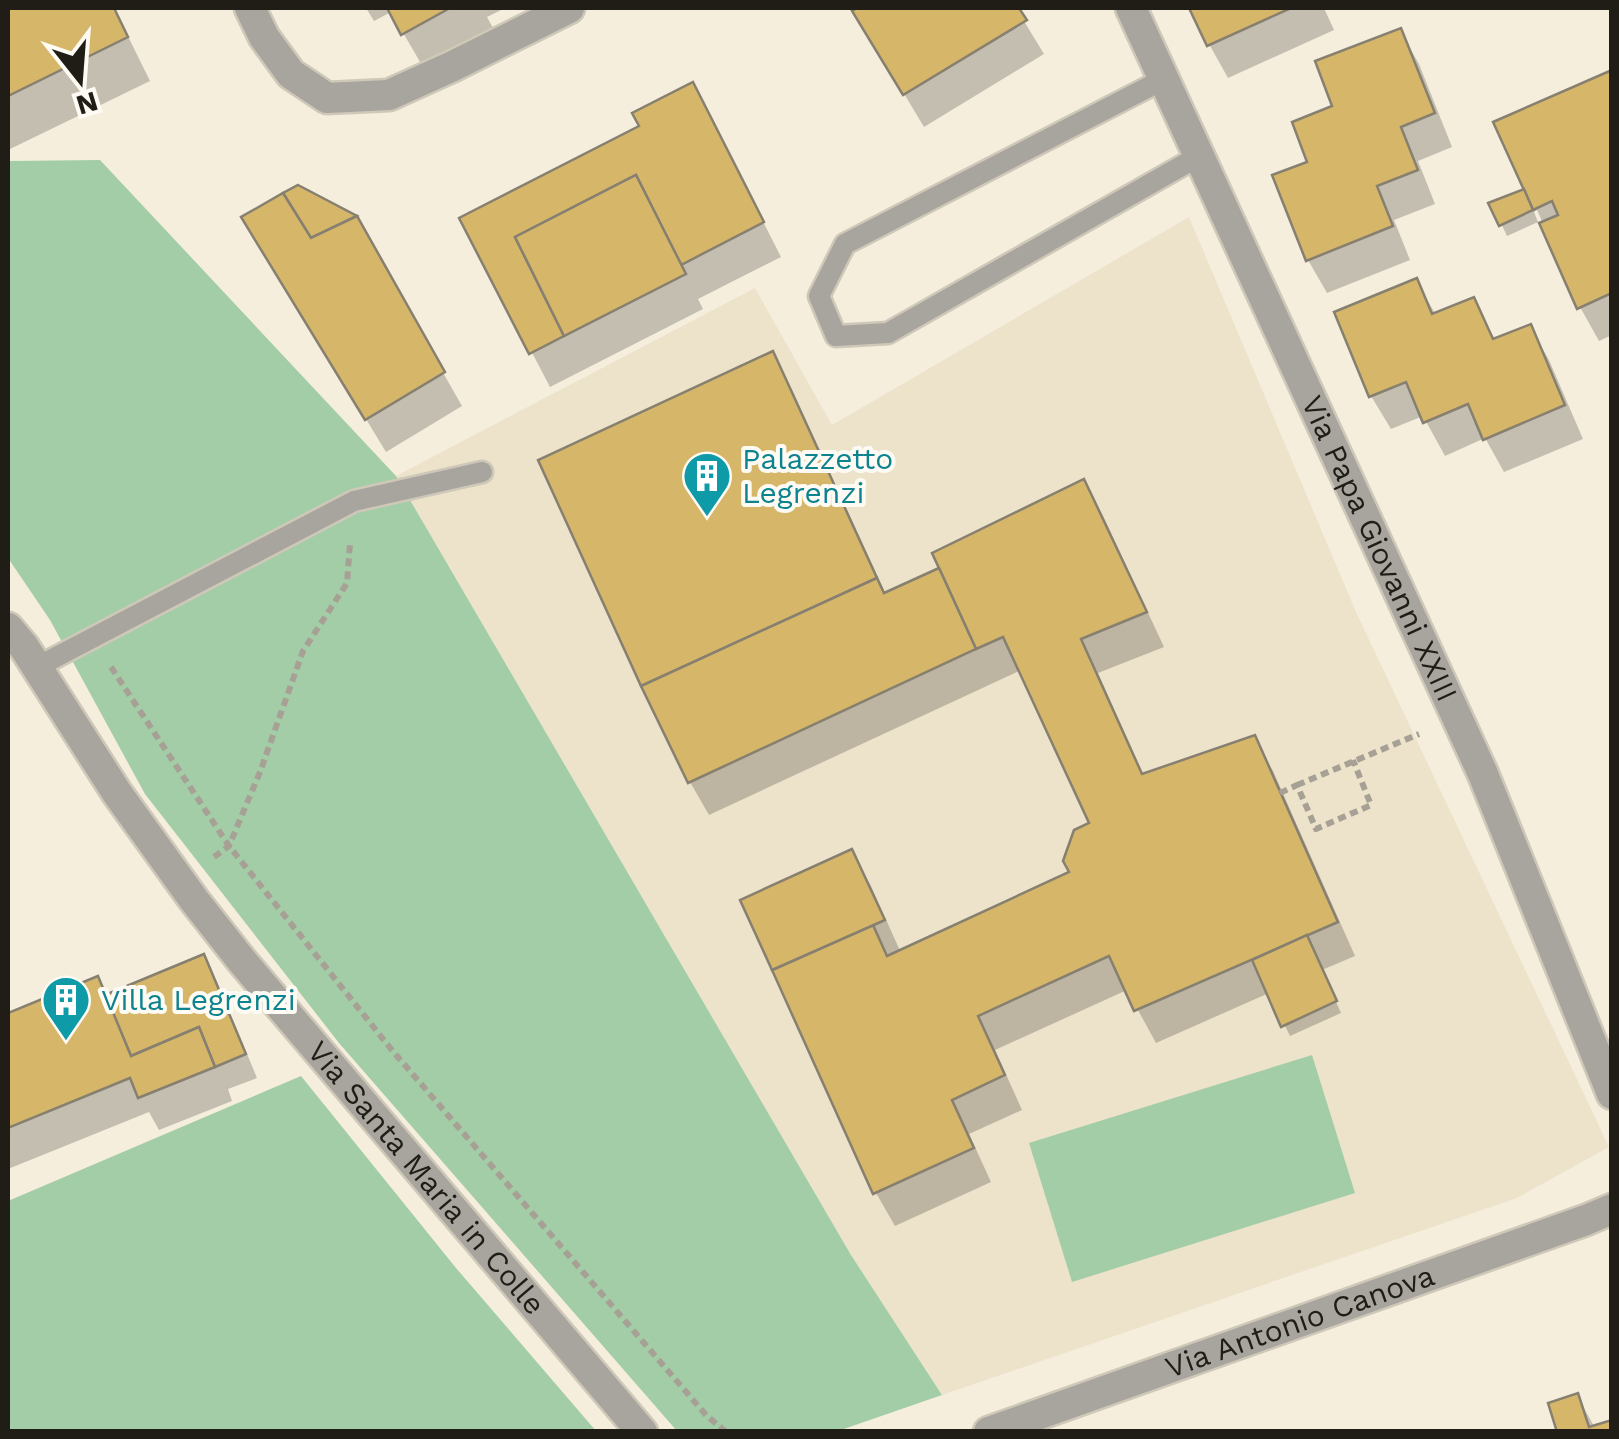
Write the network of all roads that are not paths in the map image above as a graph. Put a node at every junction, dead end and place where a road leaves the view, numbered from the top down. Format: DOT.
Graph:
graph roads {
  1 [pos="250,8"];
  2 [pos="569,8"];
  3 [pos="1131,8"];
  4 [pos="1164,79"];
  5 [pos="1199,156"];
  6 [pos="482,472"];
  7 [pos="8,628"];
  8 [pos="37,667"];
  9 [pos="1612,1094"];
  10 [pos="1612,1209"];
  11 [pos="642,1432"];
  12 [pos="989,1432"];
  1 -- 2 [label="street"];
  3 -- 4 [label="street, Via Papa Giovanni XXIII"];
  4 -- 5 [label="street, Via Papa Giovanni XXIII"];
  4 -- 5 [label="lane"];
  5 -- 9 [label="street, Via Papa Giovanni XXIII"];
  6 -- 8 [label="lane"];
  7 -- 8 [label="street, Via Santa Maria in Colle"];
  8 -- 11 [label="street, Via Santa Maria in Colle"];
  10 -- 12 [label="street, Via Antonio Canova"];
}
